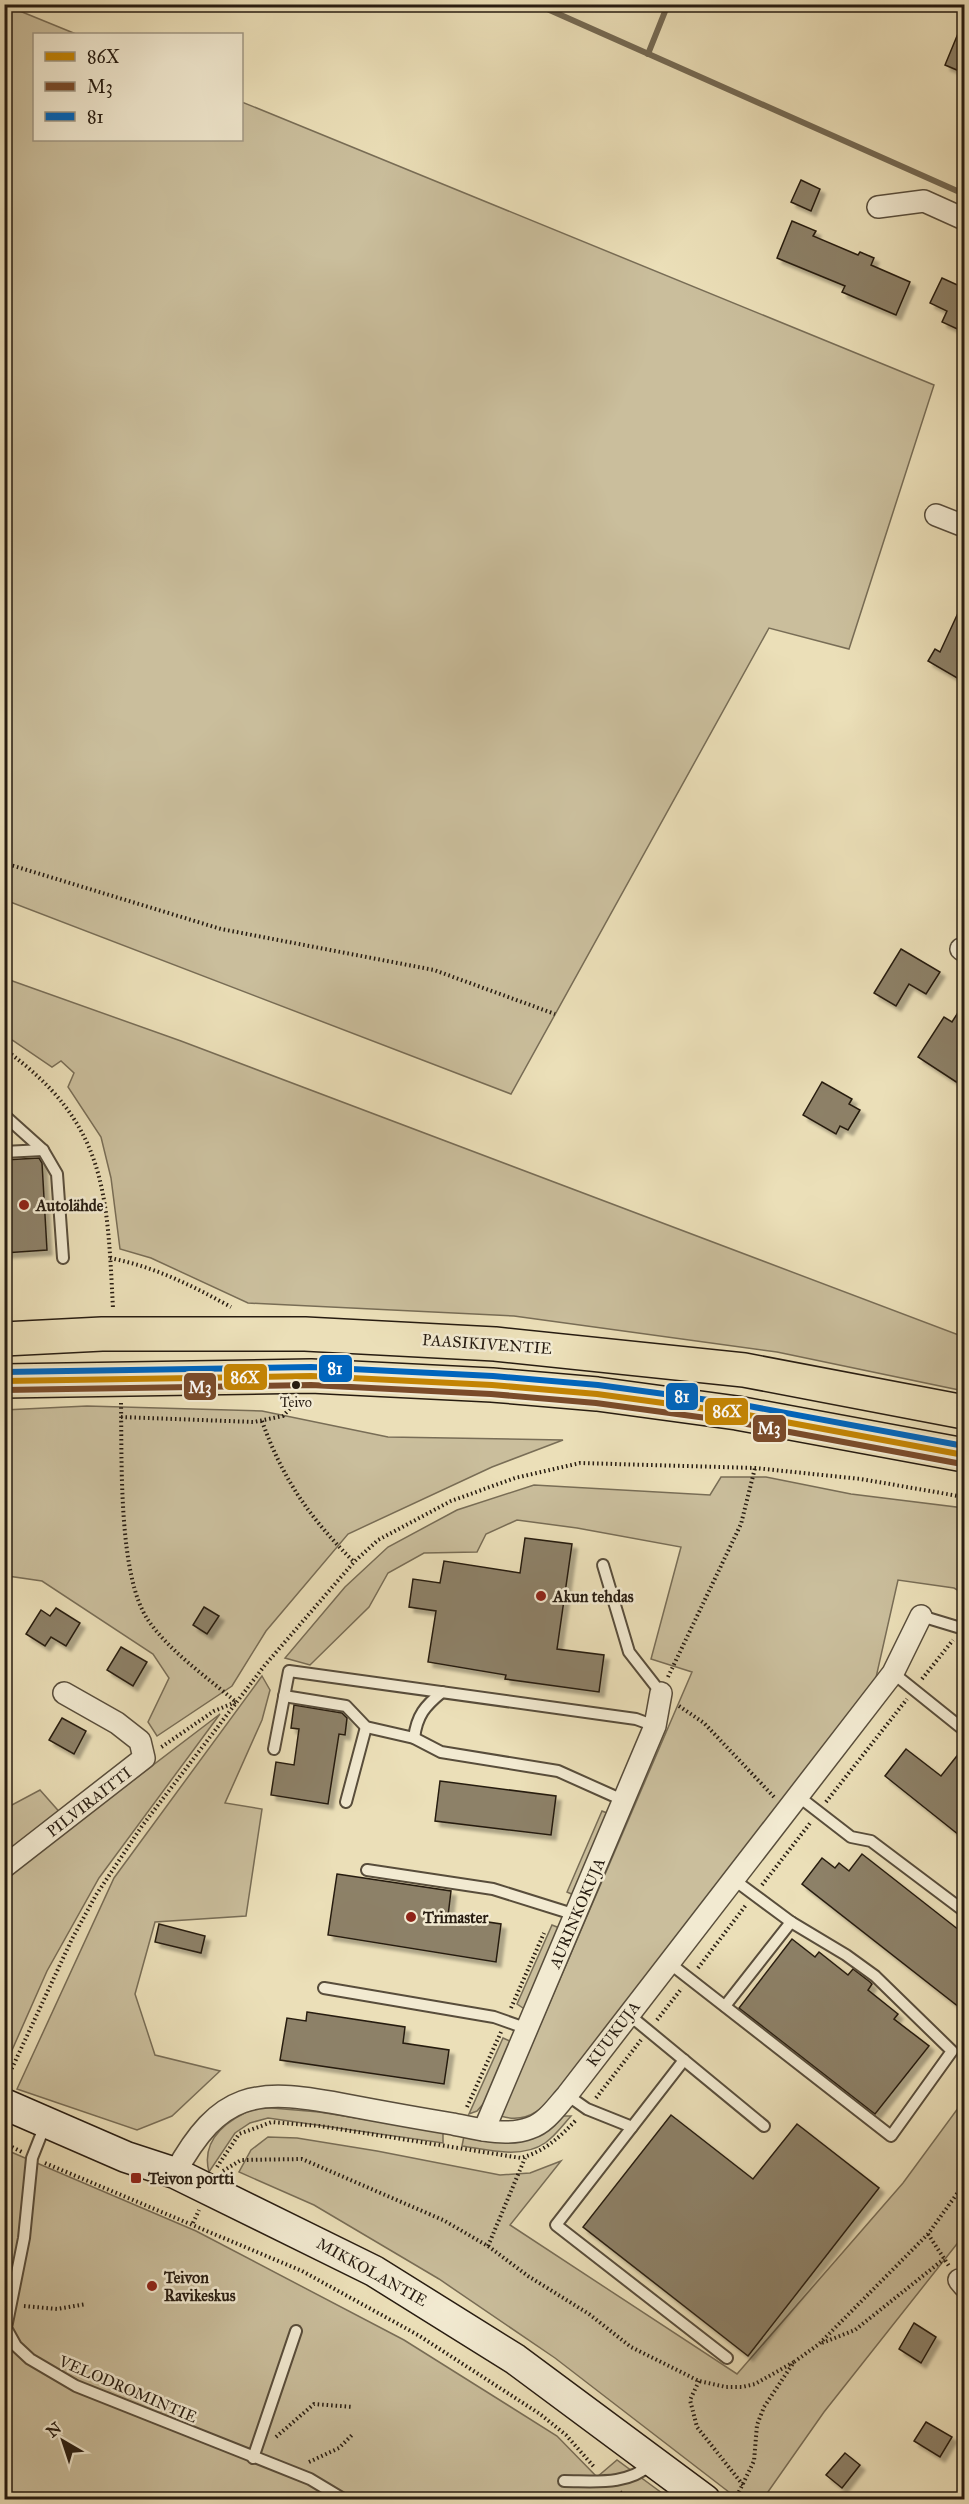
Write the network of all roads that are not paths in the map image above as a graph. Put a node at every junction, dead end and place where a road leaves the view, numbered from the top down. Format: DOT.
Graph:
graph roads {
  1 [pos="878,207"];
  2 [pos="964,219"];
  3 [pos="936,514"];
  4 [pos="964,526"];
  5 [pos="4,1115"];
  6 [pos="43,1150"];
  7 [pos="4,1152"];
  8 [pos="63,1258"];
  9 [pos="4,1339"];
  10 [pos="4,1381"];
  11 [pos="964,1412"];
  12 [pos="964,1455"];
  13 [pos="603,1565"];
  14 [pos="921,1616"];
  15 [pos="963,1628"];
  16 [pos="892,1673"];
  17 [pos="442,1692"];
  18 [pos="64,1693"];
  19 [pos="661,1693"];
  20 [pos="284,1696"];
  21 [pos="655,1726"];
  22 [pos="366,1727"];
  23 [pos="964,1731"];
  24 [pos="414,1738"];
  25 [pos="273,1749"];
  26 [pos="625,1801"];
  27 [pos="346,1802"];
  28 [pos="792,1803"];
  29 [pos="4,1867"];
  30 [pos="367,1870"];
  31 [pos="733,1879"];
  32 [pos="964,1911"];
  33 [pos="576,1915"];
  34 [pos="791,1922"];
  35 [pos="668,1962"];
  36 [pos="324,1988"];
  37 [pos="725,2006"];
  38 [pos="628,2014"];
  39 [pos="528,2029"];
  40 [pos="684,2060"];
  41 [pos="567,2095"];
  42 [pos="4,2104"];
  43 [pos="47,2122"];
  44 [pos="764,2126"];
  45 [pos="632,2127"];
  46 [pos="484,2130"];
  47 [pos="175,2173"];
  48 [pos="6,2328"];
  49 [pos="296,2331"];
  50 [pos="4,2340"];
  51 [pos="728,2358"];
  52 [pos="253,2458"];
  53 [pos="653,2461"];
  54 [pos="564,2481"];
  55 [pos="345,2499"];
  56 [pos="705,2499"];
  1 -- 2 [label="street"];
  3 -- 4 [label="street"];
  5 -- 6 [label="lane"];
  6 -- 7 [label="lane"];
  6 -- 8 [label="lane"];
  9 -- 11 [label="highway, PAASIKIVENTIE"];
  10 -- 12 [label="highway"];
  13 -- 19 [label="lane"];
  14 -- 15 [label="lane"];
  14 -- 16 [label="street, KUUKUJA"];
  16 -- 23 [label="lane"];
  16 -- 28 [label="street, KUUKUJA"];
  17 -- 20 [label="lane"];
  17 -- 21 [label="lane"];
  17 -- 24 [label="lane"];
  18 -- 29 [label="street, PILVIRAITTI"];
  19 -- 21 [label="street, AURINKOKUJA"];
  20 -- 22 [label="lane"];
  20 -- 25 [label="lane"];
  21 -- 26 [label="street, AURINKOKUJA"];
  22 -- 24 [label="lane"];
  22 -- 27 [label="lane"];
  24 -- 26 [label="lane"];
  26 -- 33 [label="street, AURINKOKUJA"];
  28 -- 31 [label="street, KUUKUJA"];
  28 -- 32 [label="lane"];
  30 -- 33 [label="lane"];
  31 -- 34 [label="lane"];
  31 -- 35 [label="street, KUUKUJA"];
  33 -- 39 [label="street, AURINKOKUJA"];
  34 -- 37 [label="lane"];
  34 -- 37 [label="lane"];
  35 -- 37 [label="lane"];
  35 -- 38 [label="street, KUUKUJA"];
  36 -- 39 [label="lane"];
  38 -- 40 [label="lane"];
  38 -- 41 [label="street, KUUKUJA"];
  39 -- 46 [label="street, AURINKOKUJA"];
  40 -- 44 [label="lane"];
  40 -- 45 [label="lane"];
  41 -- 45 [label="lane"];
  41 -- 46 [label="street, KUUKUJA"];
  42 -- 43 [label="main road, MIKKOLANTIE"];
  43 -- 47 [label="main road, MIKKOLANTIE"];
  43 -- 48 [label="lane"];
  45 -- 51 [label="lane"];
  46 -- 47 [label="street, KUUKUJA"];
  47 -- 53 [label="main road, MIKKOLANTIE"];
  48 -- 50 [label="lane"];
  48 -- 52 [label="lane, VELODROMINTIE"];
  49 -- 52 [label="lane"];
  52 -- 55 [label="lane, VELODROMINTIE"];
  53 -- 54 [label="lane"];
  53 -- 56 [label="main road, MIKKOLANTIE"];
}
